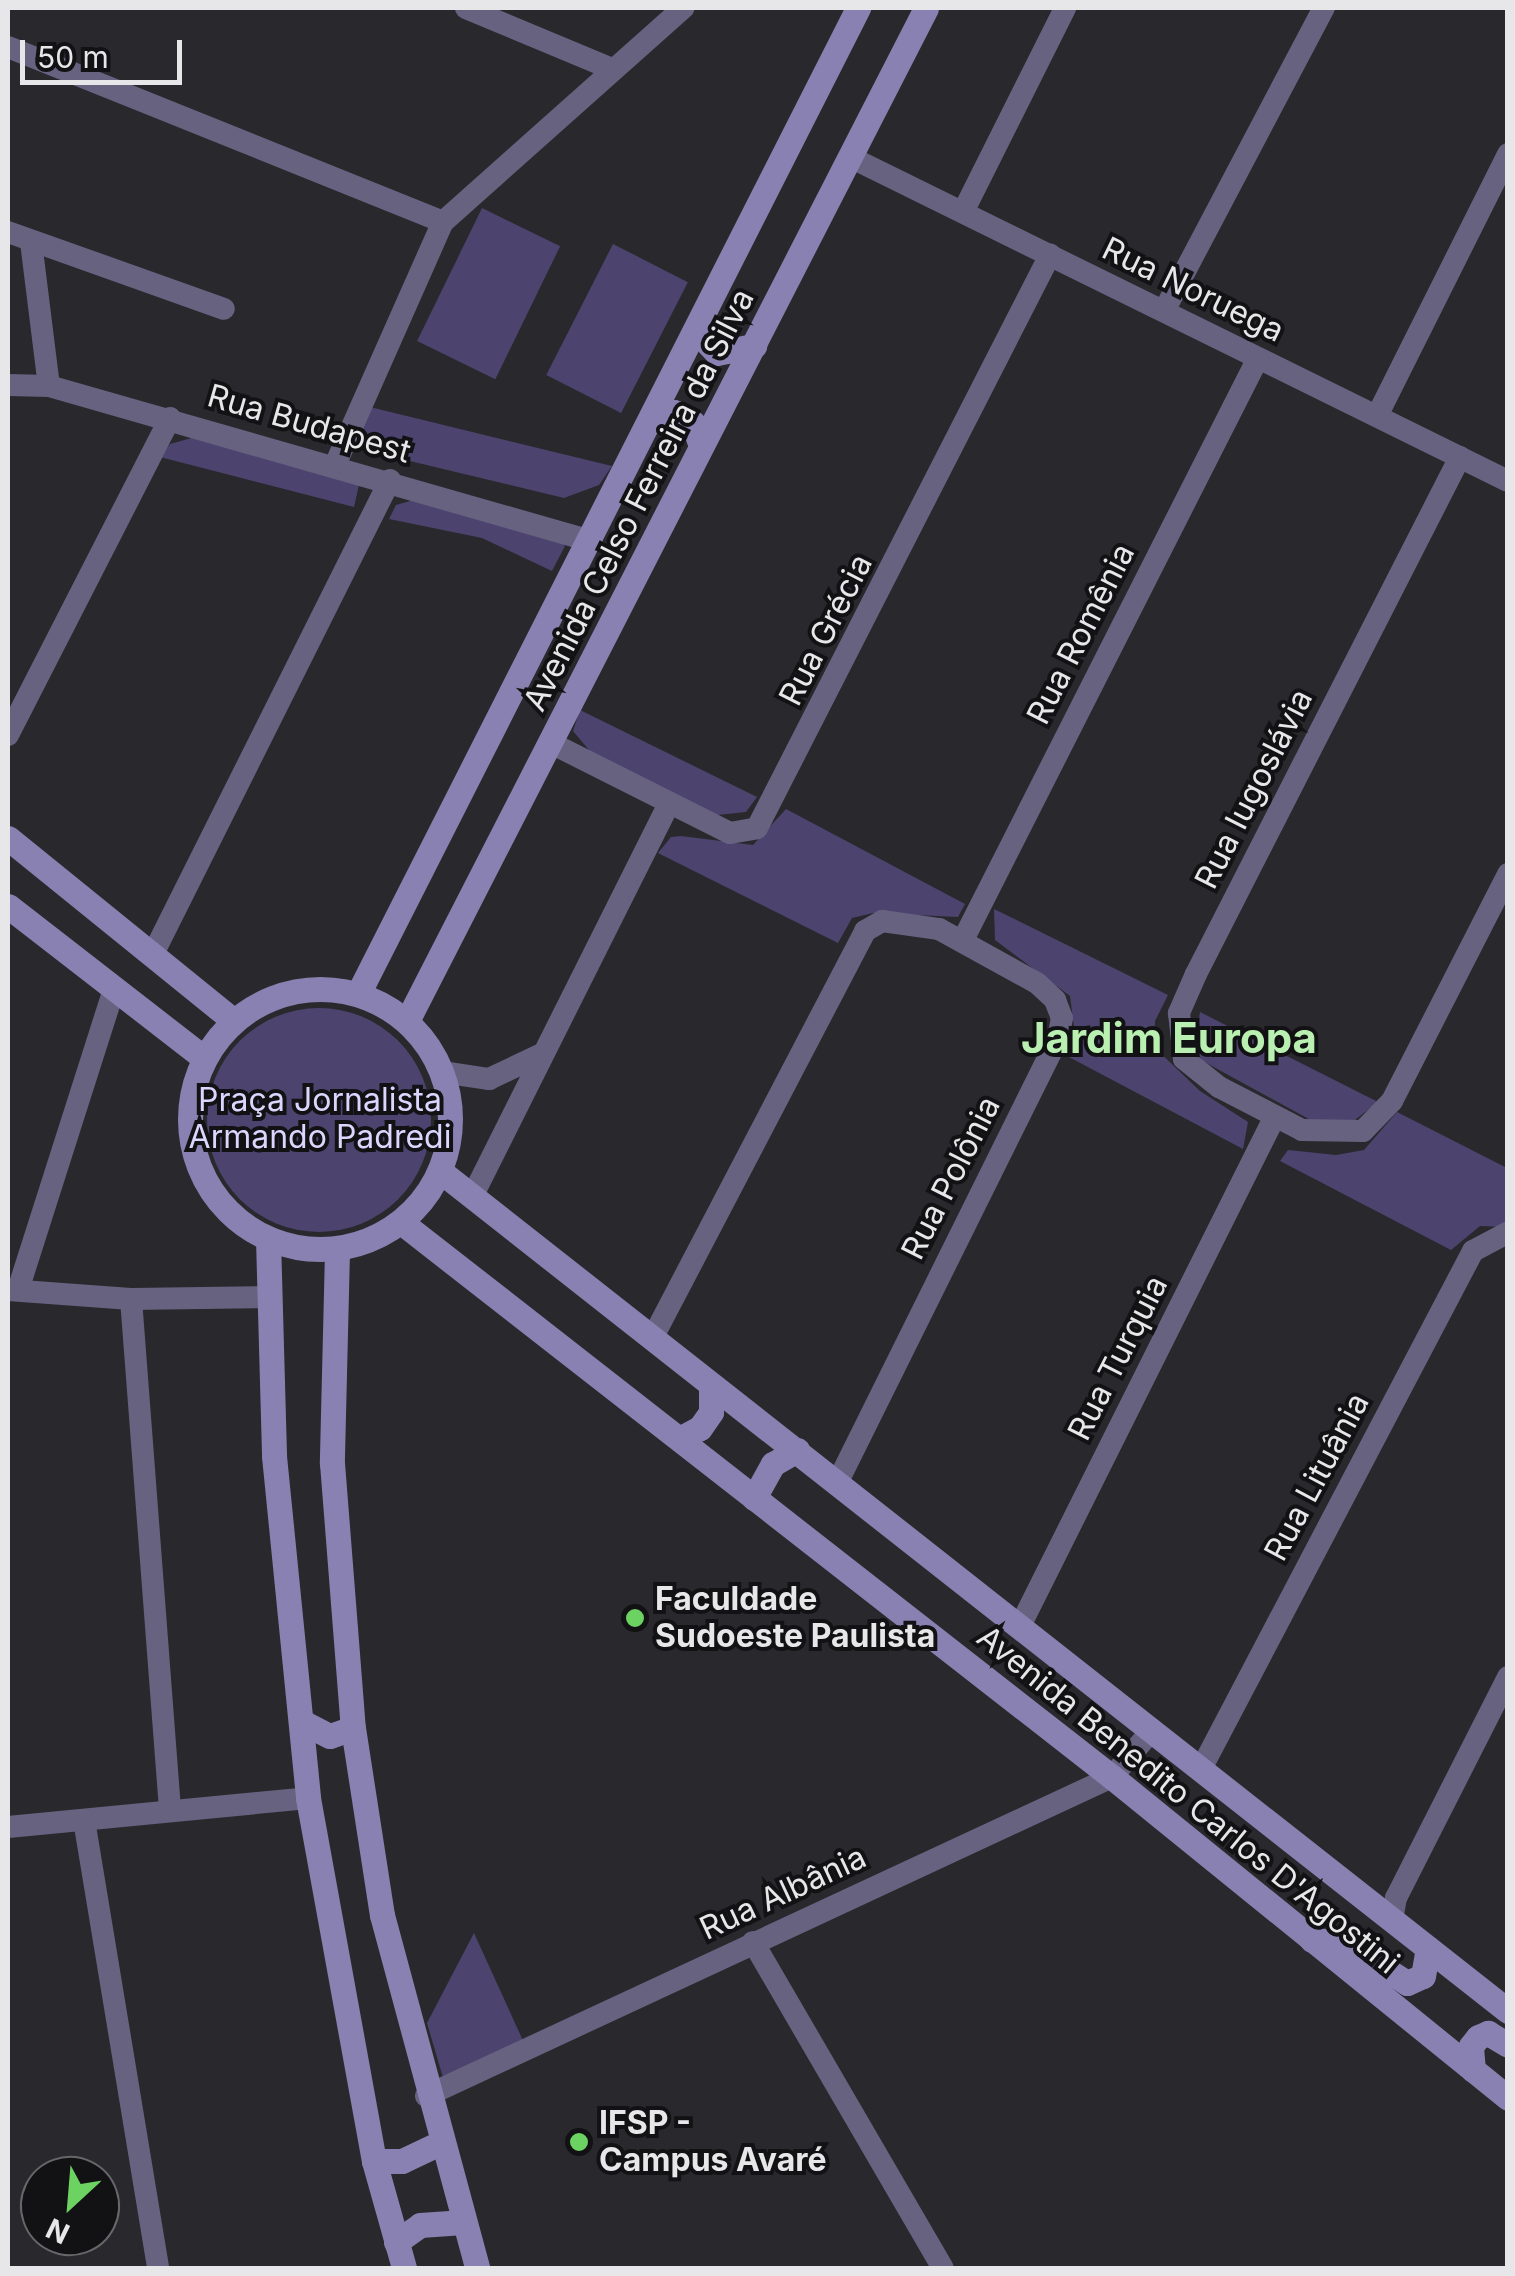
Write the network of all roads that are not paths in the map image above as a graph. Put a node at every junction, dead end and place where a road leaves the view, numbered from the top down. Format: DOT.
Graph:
graph roads {
  1 [pos="466,8"];
  2 [pos="683,8"];
  3 [pos="858,8"];
  4 [pos="926,8"];
  5 [pos="1065,8"];
  6 [pos="1324,8"];
  7 [pos="8,47"];
  8 [pos="612,69"];
  9 [pos="1508,154"];
  10 [pos="850,157"];
  11 [pos="963,212"];
  12 [pos="442,222"];
  13 [pos="8,232"];
  14 [pos="32,242"];
  15 [pos="1050,255"];
  16 [pos="224,309"];
  17 [pos="1164,312"];
  18 [pos="700,322"];
  19 [pos="754,346"];
  20 [pos="1258,358"];
  21 [pos="8,385"];
  22 [pos="49,386"];
  23 [pos="1377,416"];
  24 [pos="170,418"];
  25 [pos="649,422"];
  26 [pos="701,446"];
  27 [pos="1460,458"];
  28 [pos="336,463"];
  29 [pos="390,480"];
  30 [pos="1508,481"];
  31 [pos="591,541"];
  32 [pos="8,735"];
  33 [pos="552,743"];
  34 [pos="669,804"];
  35 [pos="8,838"];
  36 [pos="1508,874"];
  37 [pos="8,906"];
  38 [pos="963,940"];
  39 [pos="153,954"];
  40 [pos="113,992"];
  41 [pos="358,994"];
  42 [pos="232,1020"];
  43 [pos="406,1021"];
  44 [pos="545,1052"];
  45 [pos="204,1057"];
  46 [pos="442,1072"];
  47 [pos="1274,1118"];
  48 [pos="440,1171"];
  49 [pos="473,1194"];
  50 [pos="400,1222"];
  51 [pos="1508,1232"];
  52 [pos="268,1239"];
  53 [pos="337,1250"];
  54 [pos="13,1290"];
  55 [pos="268,1297"];
  56 [pos="132,1299"];
  57 [pos="653,1337"];
  58 [pos="711,1386"];
  59 [pos="681,1438"];
  60 [pos="797,1450"];
  61 [pos="838,1482"];
  62 [pos="754,1498"];
  63 [pos="1020,1626"];
  64 [pos="1508,1677"];
  65 [pos="302,1722"];
  66 [pos="353,1728"];
  67 [pos="1152,1730"];
  68 [pos="1201,1769"];
  69 [pos="1112,1777"];
  70 [pos="308,1798"];
  71 [pos="170,1809"];
  72 [pos="84,1820"];
  73 [pos="8,1827"];
  74 [pos="1392,1920"];
  75 [pos="1312,1940"];
  76 [pos="753,1942"];
  77 [pos="1428,1948"];
  78 [pos="1508,2010"];
  79 [pos="1508,2045"];
  80 [pos="1473,2070"];
  81 [pos="426,2096"];
  82 [pos="1508,2098"];
  83 [pos="440,2143"];
  84 [pos="374,2161"];
  85 [pos="464,2222"];
  86 [pos="396,2242"];
  87 [pos="158,2268"];
  88 [pos="404,2268"];
  89 [pos="477,2268"];
  90 [pos="943,2268"];
  1 -- 8 [label="street"];
  2 -- 8 [label="street"];
  3 -- 18 [label="main road, Avenida Celso Ferreira da Silva"];
  4 -- 10 [label="main road, Avenida Celso Ferreira da Silva"];
  5 -- 11 [label="street"];
  6 -- 17 [label="street"];
  7 -- 12 [label="street"];
  8 -- 12 [label="street"];
  9 -- 23 [label="street"];
  10 -- 11 [label="street, Rua Noruega"];
  10 -- 19 [label="main road, Avenida Celso Ferreira da Silva"];
  11 -- 15 [label="street, Rua Noruega"];
  12 -- 28 [label="street"];
  13 -- 14 [label="street"];
  14 -- 16 [label="street"];
  14 -- 22 [label="street"];
  15 -- 17 [label="street, Rua Noruega"];
  15 -- 34 [label="street, Rua Grécia"];
  17 -- 20 [label="street, Rua Noruega"];
  18 -- 19 [label="main road"];
  18 -- 25 [label="main road, Avenida Celso Ferreira da Silva"];
  19 -- 26 [label="main road, Avenida Celso Ferreira da Silva"];
  20 -- 23 [label="street, Rua Noruega"];
  20 -- 38 [label="street, Rua Romênia"];
  21 -- 22 [label="street, Rua Budapest"];
  22 -- 24 [label="street, Rua Budapest"];
  23 -- 27 [label="street, Rua Noruega"];
  24 -- 28 [label="street, Rua Budapest"];
  24 -- 32 [label="street"];
  25 -- 26 [label="main road"];
  25 -- 31 [label="main road, Avenida Celso Ferreira da Silva"];
  26 -- 33 [label="main road, Avenida Celso Ferreira da Silva"];
  27 -- 30 [label="street, Rua Noruega"];
  27 -- 47 [label="street, Rua Iugoslávia"];
  28 -- 29 [label="street, Rua Budapest"];
  29 -- 31 [label="street, Rua Budapest"];
  29 -- 39 [label="street"];
  31 -- 41 [label="main road, Avenida Celso Ferreira da Silva"];
  33 -- 34 [label="street, Rua Grécia"];
  33 -- 43 [label="main road, Avenida Celso Ferreira da Silva"];
  34 -- 44 [label="street"];
  35 -- 39 [label="main road"];
  36 -- 47 [label="street"];
  37 -- 40 [label="main road"];
  38 -- 57 [label="street"];
  38 -- 61 [label="street, Rua Polônia"];
  39 -- 42 [label="main road"];
  40 -- 45 [label="main road"];
  40 -- 54 [label="street"];
  41 -- 42 [label="main road"];
  41 -- 43 [label="main road"];
  42 -- 45 [label="main road"];
  43 -- 46 [label="main road"];
  44 -- 46 [label="street"];
  44 -- 49 [label="street"];
  45 -- 52 [label="main road"];
  46 -- 48 [label="main road"];
  47 -- 63 [label="street, Rua Turquia"];
  48 -- 49 [label="main road, Avenida Benedito Carlos D'Agostini"];
  48 -- 50 [label="main road"];
  49 -- 57 [label="main road, Avenida Benedito Carlos D'Agostini"];
  50 -- 53 [label="main road"];
  50 -- 59 [label="main road, Avenida Benedito Carlos D'Agostini"];
  51 -- 68 [label="street, Rua Lituânia"];
  52 -- 53 [label="main road"];
  52 -- 55 [label="main road"];
  53 -- 66 [label="main road"];
  54 -- 56 [label="street"];
  55 -- 56 [label="street"];
  55 -- 65 [label="main road"];
  56 -- 71 [label="street"];
  57 -- 58 [label="main road, Avenida Benedito Carlos D'Agostini"];
  58 -- 59 [label="main road"];
  58 -- 60 [label="main road, Avenida Benedito Carlos D'Agostini"];
  59 -- 62 [label="main road, Avenida Benedito Carlos D'Agostini"];
  60 -- 61 [label="main road, Avenida Benedito Carlos D'Agostini"];
  60 -- 62 [label="main road"];
  61 -- 63 [label="main road, Avenida Benedito Carlos D'Agostini"];
  62 -- 69 [label="main road, Avenida Benedito Carlos D'Agostini"];
  63 -- 67 [label="main road, Avenida Benedito Carlos D'Agostini"];
  64 -- 74 [label="street"];
  65 -- 66 [label="main road"];
  65 -- 70 [label="main road"];
  66 -- 81 [label="main road"];
  67 -- 68 [label="main road, Avenida Benedito Carlos D'Agostini"];
  67 -- 69 [label="street, Rua Albânia"];
  68 -- 74 [label="main road, Avenida Benedito Carlos D'Agostini"];
  69 -- 75 [label="main road, Avenida Benedito Carlos D'Agostini"];
  69 -- 76 [label="street, Rua Albânia"];
  70 -- 71 [label="street"];
  70 -- 84 [label="main road"];
  71 -- 72 [label="street"];
  72 -- 73 [label="street"];
  72 -- 87 [label="street"];
  74 -- 77 [label="main road, Avenida Benedito Carlos D'Agostini"];
  75 -- 77 [label="main road"];
  75 -- 80 [label="main road, Avenida Benedito Carlos D'Agostini"];
  76 -- 81 [label="street, Rua Albânia"];
  76 -- 90 [label="street"];
  77 -- 78 [label="main road, Avenida Benedito Carlos D'Agostini"];
  79 -- 80 [label="main road"];
  80 -- 82 [label="main road, Avenida Benedito Carlos D'Agostini"];
  81 -- 83 [label="main road"];
  83 -- 84 [label="main road"];
  83 -- 85 [label="main road"];
  84 -- 86 [label="main road"];
  85 -- 86 [label="main road"];
  85 -- 89 [label="main road"];
  86 -- 88 [label="main road"];
}
